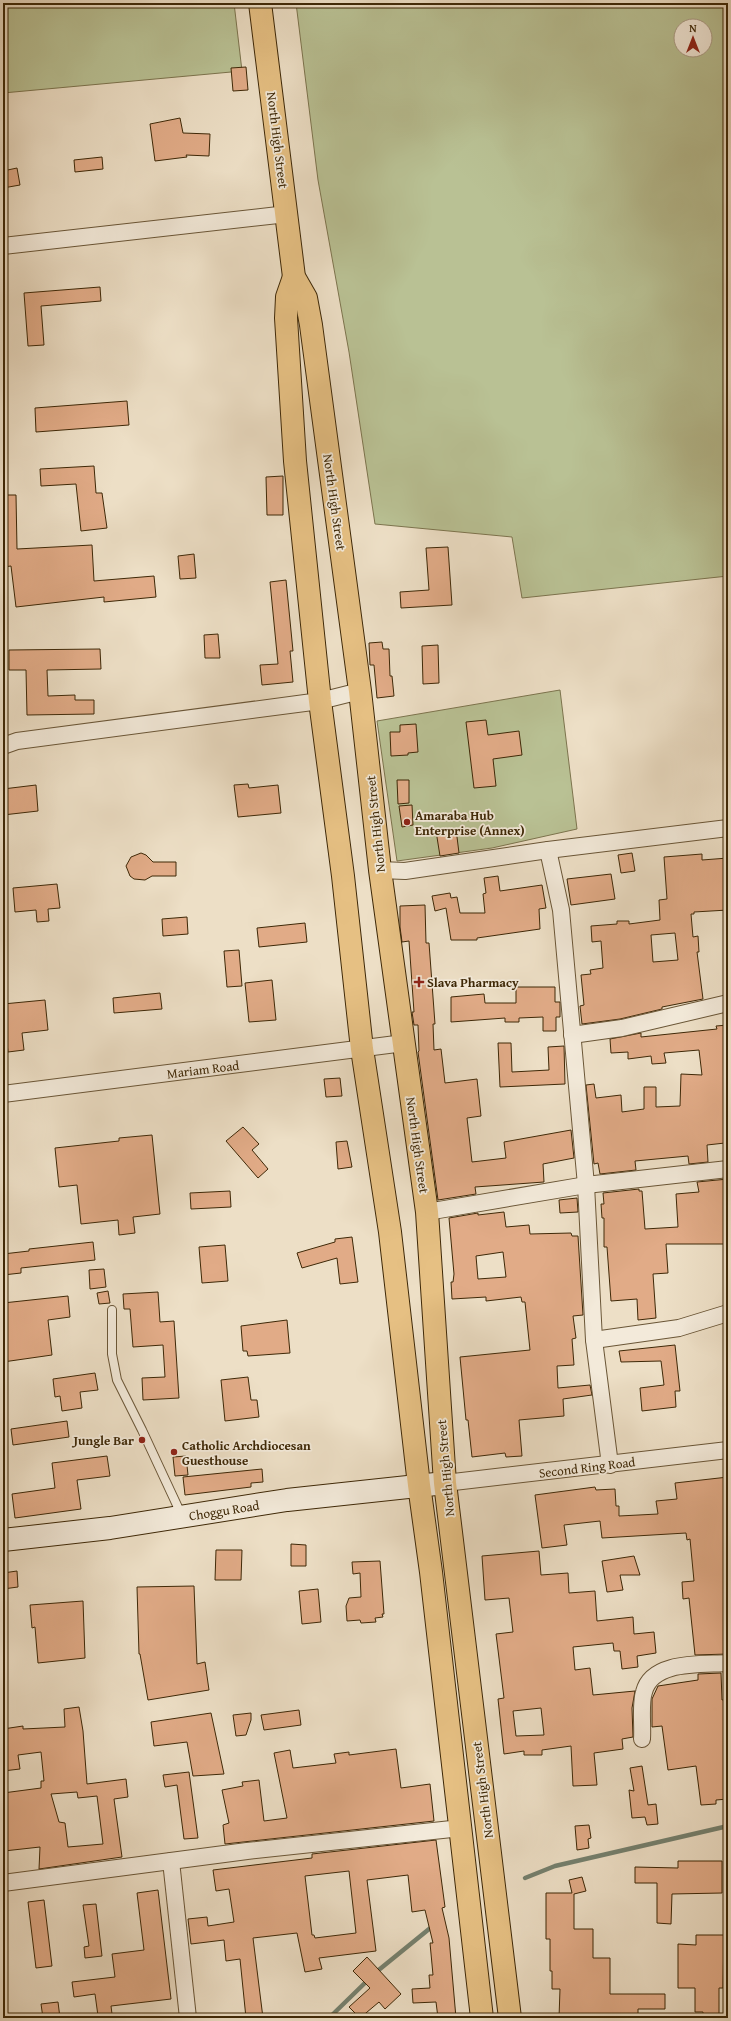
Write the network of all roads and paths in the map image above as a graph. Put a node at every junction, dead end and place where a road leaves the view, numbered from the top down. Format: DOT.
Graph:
graph roads {
  1 [pos="260,3"];
  2 [pos="287,214"];
  3 [pos="3,246"];
  4 [pos="294,277"];
  5 [pos="360,692"];
  6 [pos="320,701"];
  7 [pos="3,746"];
  8 [pos="728,828"];
  9 [pos="548,850"];
  10 [pos="380,870"];
  11 [pos="728,1003"];
  12 [pos="572,1035"];
  13 [pos="404,1043"];
  14 [pos="362,1049"];
  15 [pos="3,1094"];
  16 [pos="728,1169"];
  17 [pos="586,1185"];
  18 [pos="427,1212"];
  19 [pos="112,1310"];
  20 [pos="728,1313"];
  21 [pos="594,1340"];
  22 [pos="728,1450"];
  23 [pos="610,1465"];
  24 [pos="446,1483"];
  25 [pos="419,1485"];
  26 [pos="182,1517"];
  27 [pos="3,1540"];
  28 [pos="728,1662"];
  29 [pos="642,1739"];
  30 [pos="461,1828"];
  31 [pos="171,1861"];
  32 [pos="3,1883"];
  33 [pos="188,2018"];
  34 [pos="482,2018"];
  35 [pos="510,2018"];
  1 -- 2 [label="highway, North High Street"];
  2 -- 3 [label="street"];
  2 -- 4 [label="highway, North High Street"];
  4 -- 5 [label="highway, North High Street"];
  4 -- 6 [label="highway, North High Street"];
  5 -- 6 [label="street"];
  5 -- 10 [label="highway, North High Street"];
  6 -- 7 [label="street"];
  6 -- 14 [label="highway, North High Street"];
  8 -- 9 [label="street"];
  9 -- 10 [label="street"];
  9 -- 12 [label="street"];
  10 -- 13 [label="highway, North High Street"];
  11 -- 12 [label="street"];
  12 -- 17 [label="street"];
  13 -- 14 [label="street, Mariam Road"];
  13 -- 18 [label="highway, North High Street"];
  14 -- 15 [label="street, Mariam Road"];
  14 -- 25 [label="highway, North High Street"];
  16 -- 17 [label="street"];
  17 -- 18 [label="street"];
  17 -- 21 [label="street"];
  18 -- 24 [label="highway, North High Street"];
  19 -- 26 [label="lane"];
  20 -- 21 [label="street"];
  21 -- 23 [label="street"];
  22 -- 23 [label="street, Second Ring Road"];
  23 -- 24 [label="street, Second Ring Road"];
  24 -- 25 [label="main road, Choggu Road"];
  24 -- 35 [label="highway, North High Street"];
  25 -- 26 [label="main road, Choggu Road"];
  25 -- 30 [label="highway, North High Street"];
  26 -- 27 [label="main road, Choggu Road"];
  28 -- 29 [label="street"];
  30 -- 31 [label="street"];
  30 -- 34 [label="highway, North High Street"];
  31 -- 32 [label="street"];
  31 -- 33 [label="street"];
}
